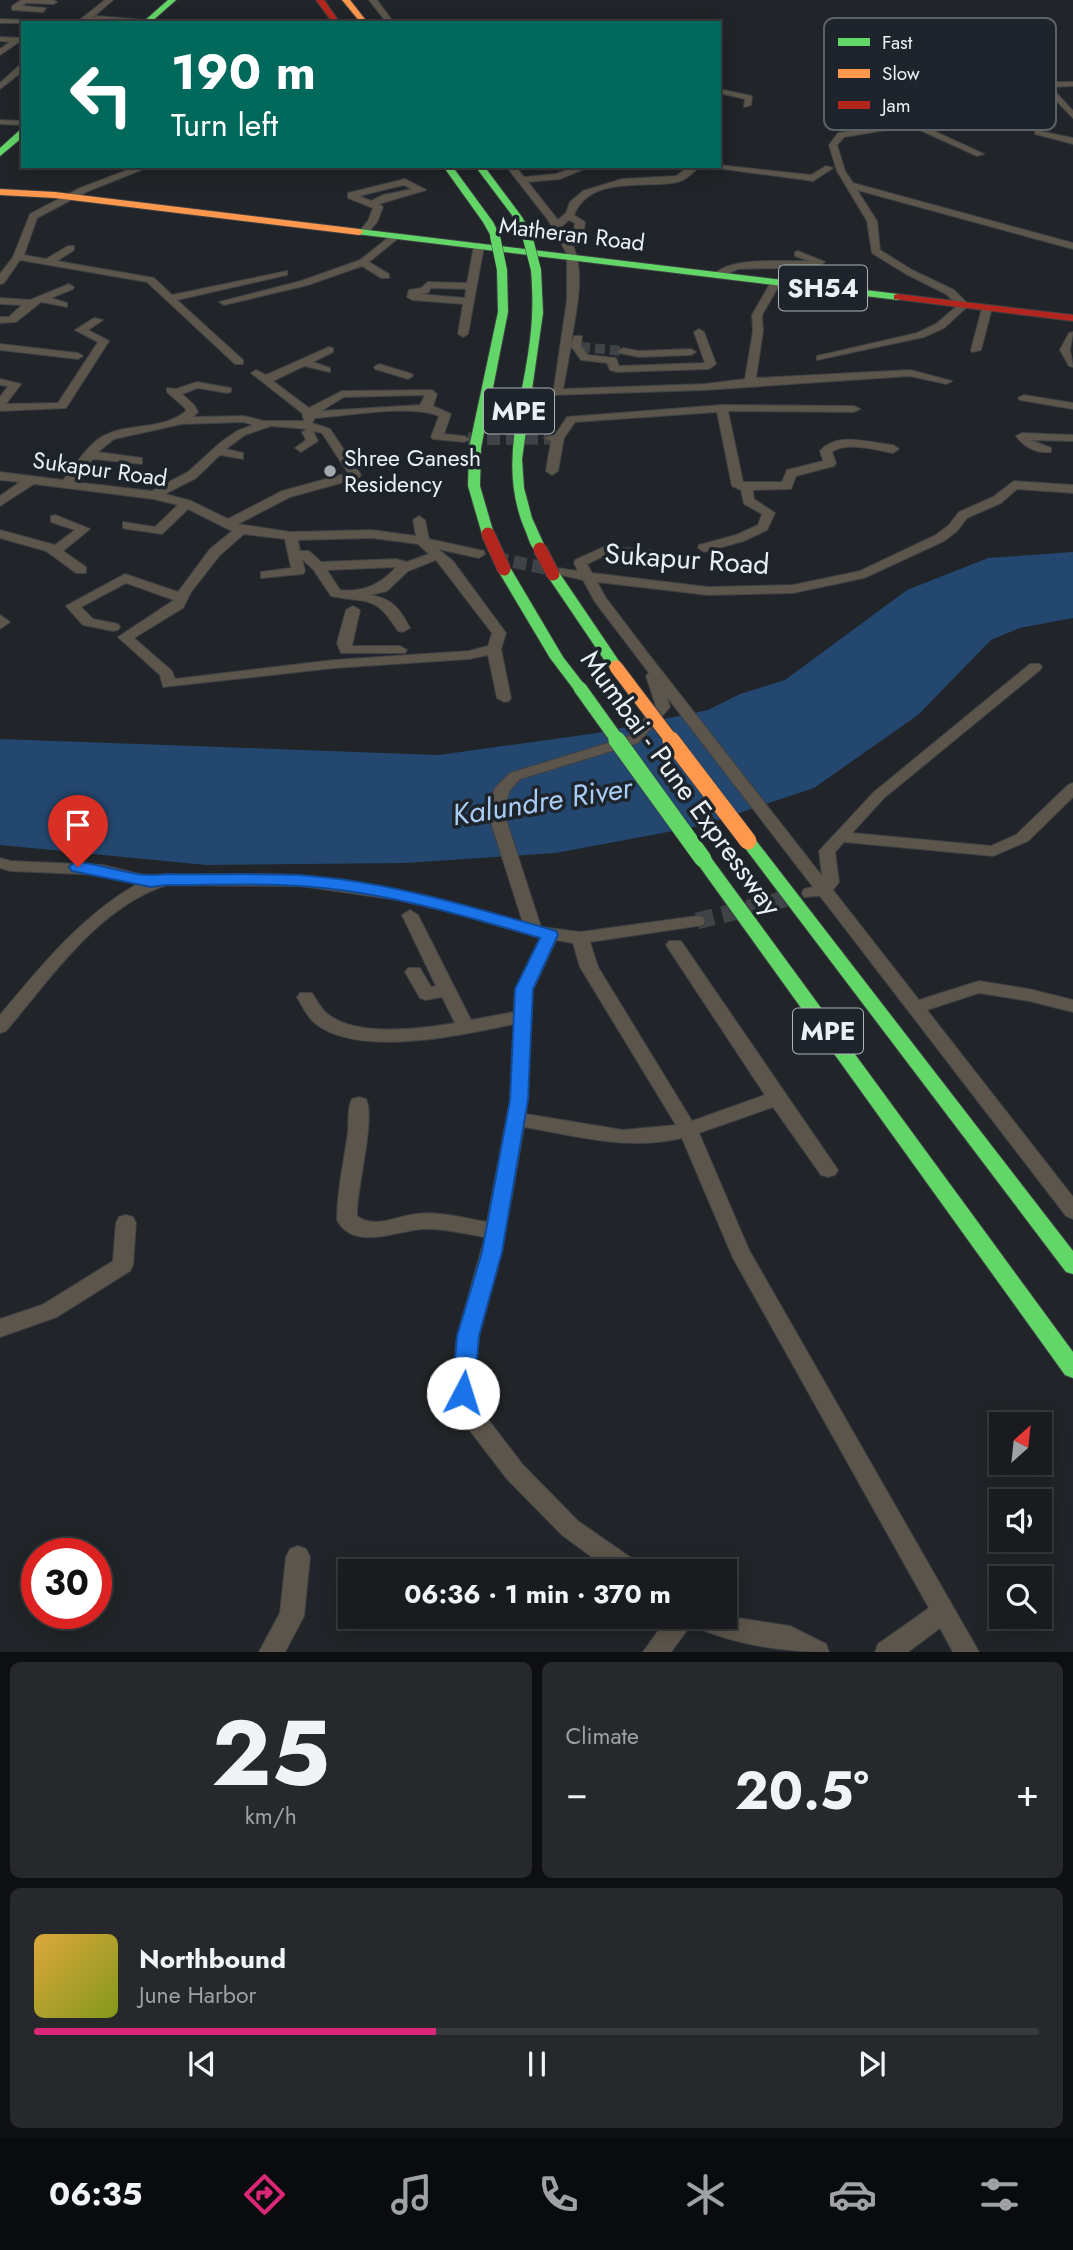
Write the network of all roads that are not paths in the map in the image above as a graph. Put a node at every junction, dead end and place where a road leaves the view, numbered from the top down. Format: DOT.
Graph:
graph roads {
  1 [pos="109,0"];
  2 [pos="162,0"];
  3 [pos="172,0"];
  4 [pos="320,0"];
  5 [pos="346,0"];
  6 [pos="373,0"];
  7 [pos="47,5"];
  8 [pos="0,21"];
  9 [pos="29,21"];
  10 [pos="84,21"];
  11 [pos="92,21"];
  12 [pos="130,21"];
  13 [pos="142,21"];
  14 [pos="142,21"];
  15 [pos="336,21"];
  16 [pos="363,21"];
  17 [pos="389,21"];
  18 [pos="21,22"];
  19 [pos="18,41"];
  20 [pos="1,42"];
  21 [pos="0,53"];
  22 [pos="21,69"];
  23 [pos="2,84"];
  24 [pos="21,84"];
  25 [pos="721,91"];
  26 [pos="1056,96"];
  27 [pos="747,105"];
  28 [pos="1073,116"];
  29 [pos="0,122"];
  30 [pos="21,123"];
  31 [pos="21,124"];
  32 [pos="871,130"];
  33 [pos="927,130"];
  34 [pos="1038,132"];
  35 [pos="21,133"];
  36 [pos="1073,141"];
  37 [pos="2,147"];
  38 [pos="980,154"];
  39 [pos="142,168"];
  40 [pos="448,168"];
  41 [pos="481,168"];
  42 [pos="513,168"];
  43 [pos="582,168"];
  44 [pos="693,168"];
  45 [pos="721,168"];
  46 [pos="829,168"];
  47 [pos="522,180"];
  48 [pos="850,185"];
  49 [pos="0,192"];
  50 [pos="66,197"];
  51 [pos="0,199"];
  52 [pos="371,204"];
  53 [pos="568,216"];
  54 [pos="556,226"];
  55 [pos="363,233"];
  56 [pos="396,236"];
  57 [pos="479,246"];
  58 [pos="1073,246"];
  59 [pos="54,249"];
  60 [pos="570,251"];
  61 [pos="798,254"];
  62 [pos="18,257"];
  63 [pos="48,262"];
  64 [pos="341,264"];
  65 [pos="358,264"];
  66 [pos="265,267"];
  67 [pos="284,273"];
  68 [pos="718,275"];
  69 [pos="386,276"];
  70 [pos="0,281"];
  71 [pos="776,282"];
  72 [pos="472,286"];
  73 [pos="68,287"];
  74 [pos="167,294"];
  75 [pos="0,300"];
  76 [pos="36,301"];
  77 [pos="469,301"];
  78 [pos="224,302"];
  79 [pos="63,305"];
  80 [pos="964,305"];
  81 [pos="987,308"];
  82 [pos="1073,318"];
  83 [pos="0,320"];
  84 [pos="98,320"];
  85 [pos="699,332"];
  86 [pos="464,334"];
  87 [pos="1073,335"];
  88 [pos="0,347"];
  89 [pos="565,347"];
  90 [pos="329,350"];
  91 [pos="976,350"];
  92 [pos="623,351"];
  93 [pos="691,352"];
  94 [pos="78,356"];
  95 [pos="821,358"];
  96 [pos="239,362"];
  97 [pos="303,362"];
  98 [pos="886,362"];
  99 [pos="1073,364"];
  100 [pos="379,367"];
  101 [pos="326,370"];
  102 [pos="879,373"];
  103 [pos="835,375"];
  104 [pos="853,375"];
  105 [pos="182,376"];
  106 [pos="946,381"];
  107 [pos="0,382"];
  108 [pos="750,382"];
  109 [pos="190,386"];
  110 [pos="227,390"];
  111 [pos="378,393"];
  112 [pos="1024,398"];
  113 [pos="566,406"];
  114 [pos="1073,406"];
  115 [pos="0,407"];
  116 [pos="423,408"];
  117 [pos="722,408"];
  118 [pos="854,408"];
  119 [pos="180,421"];
  120 [pos="309,422"];
  121 [pos="260,427"];
  122 [pos="275,427"];
  123 [pos="1073,438"];
  124 [pos="464,439"];
  125 [pos="302,448"];
  126 [pos="892,449"];
  127 [pos="1047,450"];
  128 [pos="92,455"];
  129 [pos="239,456"];
  130 [pos="214,459"];
  131 [pos="138,461"];
  132 [pos="552,471"];
  133 [pos="0,476"];
  134 [pos="30,481"];
  135 [pos="65,485"];
  136 [pos="747,486"];
  137 [pos="1073,489"];
  138 [pos="154,495"];
  139 [pos="0,502"];
  140 [pos="187,504"];
  141 [pos="55,519"];
  142 [pos="419,520"];
  143 [pos="127,525"];
  144 [pos="232,530"];
  145 [pos="0,534"];
  146 [pos="291,536"];
  147 [pos="423,542"];
  148 [pos="704,548"];
  149 [pos="55,551"];
  150 [pos="304,554"];
  151 [pos="479,554"];
  152 [pos="438,555"];
  153 [pos="657,555"];
  154 [pos="318,566"];
  155 [pos="407,566"];
  156 [pos="81,569"];
  157 [pos="558,572"];
  158 [pos="265,575"];
  159 [pos="589,577"];
  160 [pos="178,596"];
  161 [pos="353,610"];
  162 [pos="0,619"];
  163 [pos="0,625"];
  164 [pos="129,625"];
  165 [pos="113,627"];
  166 [pos="403,628"];
  167 [pos="495,645"];
  168 [pos="284,660"];
  169 [pos="334,661"];
  170 [pos="649,664"];
  171 [pos="1035,667"];
  172 [pos="503,698"];
  173 [pos="1073,788"];
  174 [pos="839,838"];
  175 [pos="0,863"];
  176 [pos="151,882"];
  177 [pos="816,892"];
  178 [pos="410,915"];
  179 [pos="697,921"];
  180 [pos="542,934"];
  181 [pos="580,938"];
  182 [pos="675,945"];
  183 [pos="414,972"];
  184 [pos="446,990"];
  185 [pos="306,998"];
  186 [pos="1073,1006"];
  187 [pos="916,1007"];
  188 [pos="523,1016"];
  189 [pos="0,1027"];
  190 [pos="466,1028"];
  191 [pos="777,1098"];
  192 [pos="359,1104"];
  193 [pos="515,1119"];
  194 [pos="688,1130"];
  195 [pos="828,1170"];
  196 [pos="1073,1211"];
  197 [pos="126,1223"];
  198 [pos="494,1231"];
  199 [pos="1073,1266"];
  200 [pos="0,1328"];
  201 [pos="1073,1369"];
  202 [pos="298,1557"];
  203 [pos="614,1559"];
  204 [pos="945,1611"];
  205 [pos="673,1629"];
  206 [pos="731,1629"];
  207 [pos="271,1651"];
  208 [pos="655,1651"];
  209 [pos="817,1651"];
  210 [pos="887,1651"];
  211 [pos="967,1651"];
  1 -- 10 [label="street"];
  2 -- 13 [label="main road"];
  3 -- 14 [label="main road"];
  4 -- 15 [label="main road"];
  5 -- 16 [label="main road"];
  6 -- 17 [label="street"];
  7 -- 9 [label="street"];
  8 -- 18 [label="street"];
  11 -- 12 [label="street"];
  19 -- 20 [label="street"];
  19 -- 21 [label="street"];
  22 -- 23 [label="street"];
  23 -- 24 [label="street"];
  25 -- 27 [label="street"];
  26 -- 28 [label="street"];
  29 -- 30 [label="street"];
  31 -- 37 [label="main road"];
  32 -- 48 [label="street"];
  33 -- 38 [label="street"];
  34 -- 36 [label="street"];
  35 -- 37 [label="main road"];
  39 -- 50 [label="street"];
  40 -- 201 [label="main road, Mumbai - Pune Expressway / MPE, bridge"];
  41 -- 157 [label="main road, Mumbai - Pune Expressway / MPE, bridge"];
  42 -- 47 [label="street"];
  43 -- 47 [label="street"];
  44 -- 53 [label="street"];
  45 -- 46 [label="street"];
  47 -- 54 [label="street"];
  48 -- 58 [label="street"];
  48 -- 80 [label="street"];
  49 -- 50 [label="main road, Matheran Road / SH54"];
  50 -- 51 [label="main road, Matheran Road / SH54"];
  50 -- 55 [label="main road, Matheran Road / SH54"];
  50 -- 62 [label="street"];
  52 -- 52 [label="street"];
  52 -- 55 [label="street"];
  53 -- 54 [label="street"];
  53 -- 60 [label="street"];
  54 -- 60 [label="street"];
  55 -- 56 [label="main road, Matheran Road / SH54"];
  56 -- 57 [label="main road, Matheran Road / SH54"];
  56 -- 65 [label="street"];
  57 -- 60 [label="main road, Matheran Road / SH54"];
  57 -- 72 [label="street"];
  59 -- 63 [label="street"];
  60 -- 68 [label="main road, Matheran Road / SH54"];
  60 -- 89 [label="street"];
  61 -- 68 [label="street"];
  62 -- 63 [label="street"];
  62 -- 70 [label="street"];
  63 -- 74 [label="street"];
  64 -- 65 [label="street"];
  65 -- 69 [label="street"];
  65 -- 78 [label="street"];
  66 -- 74 [label="street"];
  67 -- 74 [label="street"];
  68 -- 71 [label="main road, Matheran Road / SH54"];
  71 -- 80 [label="main road, Matheran Road / SH54"];
  71 -- 108 [label="street"];
  72 -- 77 [label="street"];
  72 -- 77 [label="street"];
  73 -- 76 [label="street"];
  74 -- 96 [label="street"];
  75 -- 76 [label="street"];
  76 -- 79 [label="street"];
  76 -- 83 [label="street"];
  77 -- 86 [label="street"];
  80 -- 81 [label="main road, Matheran Road / SH54"];
  80 -- 95 [label="street"];
  81 -- 82 [label="main road, Matheran Road / SH54"];
  81 -- 91 [label="street"];
  84 -- 115 [label="street"];
  85 -- 89 [label="street"];
  87 -- 99 [label="street"];
  88 -- 94 [label="street"];
  89 -- 113 [label="street"];
  90 -- 97 [label="street"];
  92 -- 93 [label="street"];
  97 -- 101 [label="street"];
  97 -- 120 [label="street"];
  98 -- 102 [label="street"];
  100 -- 111 [label="street"];
  102 -- 104 [label="street"];
  102 -- 106 [label="street"];
  103 -- 104 [label="street"];
  104 -- 108 [label="street"];
  105 -- 109 [label="street"];
  107 -- 115 [label="street"];
  108 -- 113 [label="street"];
  109 -- 110 [label="street"];
  109 -- 119 [label="street"];
  111 -- 116 [label="street"];
  111 -- 120 [label="street"];
  112 -- 114 [label="street"];
  113 -- 117 [label="street"];
  113 -- 132 [label="street"];
  116 -- 120 [label="street"];
  116 -- 124 [label="street"];
  117 -- 118 [label="street"];
  117 -- 136 [label="street"];
  119 -- 121 [label="street"];
  119 -- 128 [label="street"];
  120 -- 121 [label="street"];
  120 -- 122 [label="street"];
  120 -- 125 [label="street"];
  120 -- 144 [label="street"];
  121 -- 130 [label="street"];
  123 -- 127 [label="street"];
  126 -- 136 [label="street"];
  128 -- 131 [label="street"];
  128 -- 135 [label="street"];
  129 -- 130 [label="street"];
  130 -- 138 [label="street"];
  133 -- 134 [label="street, Sukapur Road"];
  134 -- 135 [label="street, Sukapur Road"];
  134 -- 139 [label="street"];
  135 -- 138 [label="street, Sukapur Road"];
  136 -- 148 [label="street"];
  137 -- 159 [label="street, Sukapur Road"];
  138 -- 140 [label="street, Sukapur Road"];
  140 -- 143 [label="street"];
  140 -- 144 [label="street, Sukapur Road"];
  141 -- 149 [label="street"];
  142 -- 147 [label="street"];
  144 -- 146 [label="street, Sukapur Road"];
  144 -- 160 [label="street"];
  145 -- 149 [label="street"];
  146 -- 147 [label="street, Sukapur Road"];
  146 -- 158 [label="street"];
  147 -- 151 [label="street, Sukapur Road"];
  147 -- 152 [label="street"];
  149 -- 156 [label="street"];
  150 -- 154 [label="street"];
  152 -- 155 [label="street"];
  152 -- 167 [label="street"];
  153 -- 159 [label="street"];
  154 -- 155 [label="street"];
  154 -- 155 [label="street"];
  157 -- 159 [label="street, Sukapur Road"];
  157 -- 199 [label="main road, Mumbai - Pune Expressway / MPE, bridge"];
  159 -- 170 [label="street"];
  160 -- 164 [label="street"];
  160 -- 165 [label="street"];
  160 -- 169 [label="street"];
  161 -- 167 [label="street"];
  162 -- 163 [label="street"];
  166 -- 169 [label="street"];
  167 -- 169 [label="street"];
  167 -- 172 [label="street"];
  168 -- 169 [label="street"];
  170 -- 177 [label="street"];
  170 -- 180 [label="street"];
  171 -- 174 [label="street"];
  173 -- 174 [label="street"];
  174 -- 177 [label="street"];
  175 -- 176 [label="street"];
  176 -- 180 [label="street"];
  176 -- 189 [label="street"];
  177 -- 187 [label="street"];
  178 -- 184 [label="street"];
  179 -- 181 [label="street"];
  180 -- 181 [label="street"];
  180 -- 188 [label="street"];
  181 -- 194 [label="street"];
  182 -- 191 [label="street"];
  183 -- 184 [label="street"];
  184 -- 190 [label="street"];
  185 -- 190 [label="street"];
  186 -- 187 [label="street"];
  187 -- 196 [label="street"];
  188 -- 190 [label="street"];
  188 -- 193 [label="street"];
  191 -- 194 [label="street"];
  191 -- 195 [label="street"];
  192 -- 198 [label="street"];
  193 -- 194 [label="street"];
  193 -- 198 [label="street"];
  194 -- 204 [label="street"];
  197 -- 200 [label="street"];
  198 -- 203 [label="street"];
  202 -- 207 [label="street"];
  204 -- 210 [label="street"];
  204 -- 211 [label="street"];
  205 -- 208 [label="street"];
  206 -- 209 [label="street"];
}
